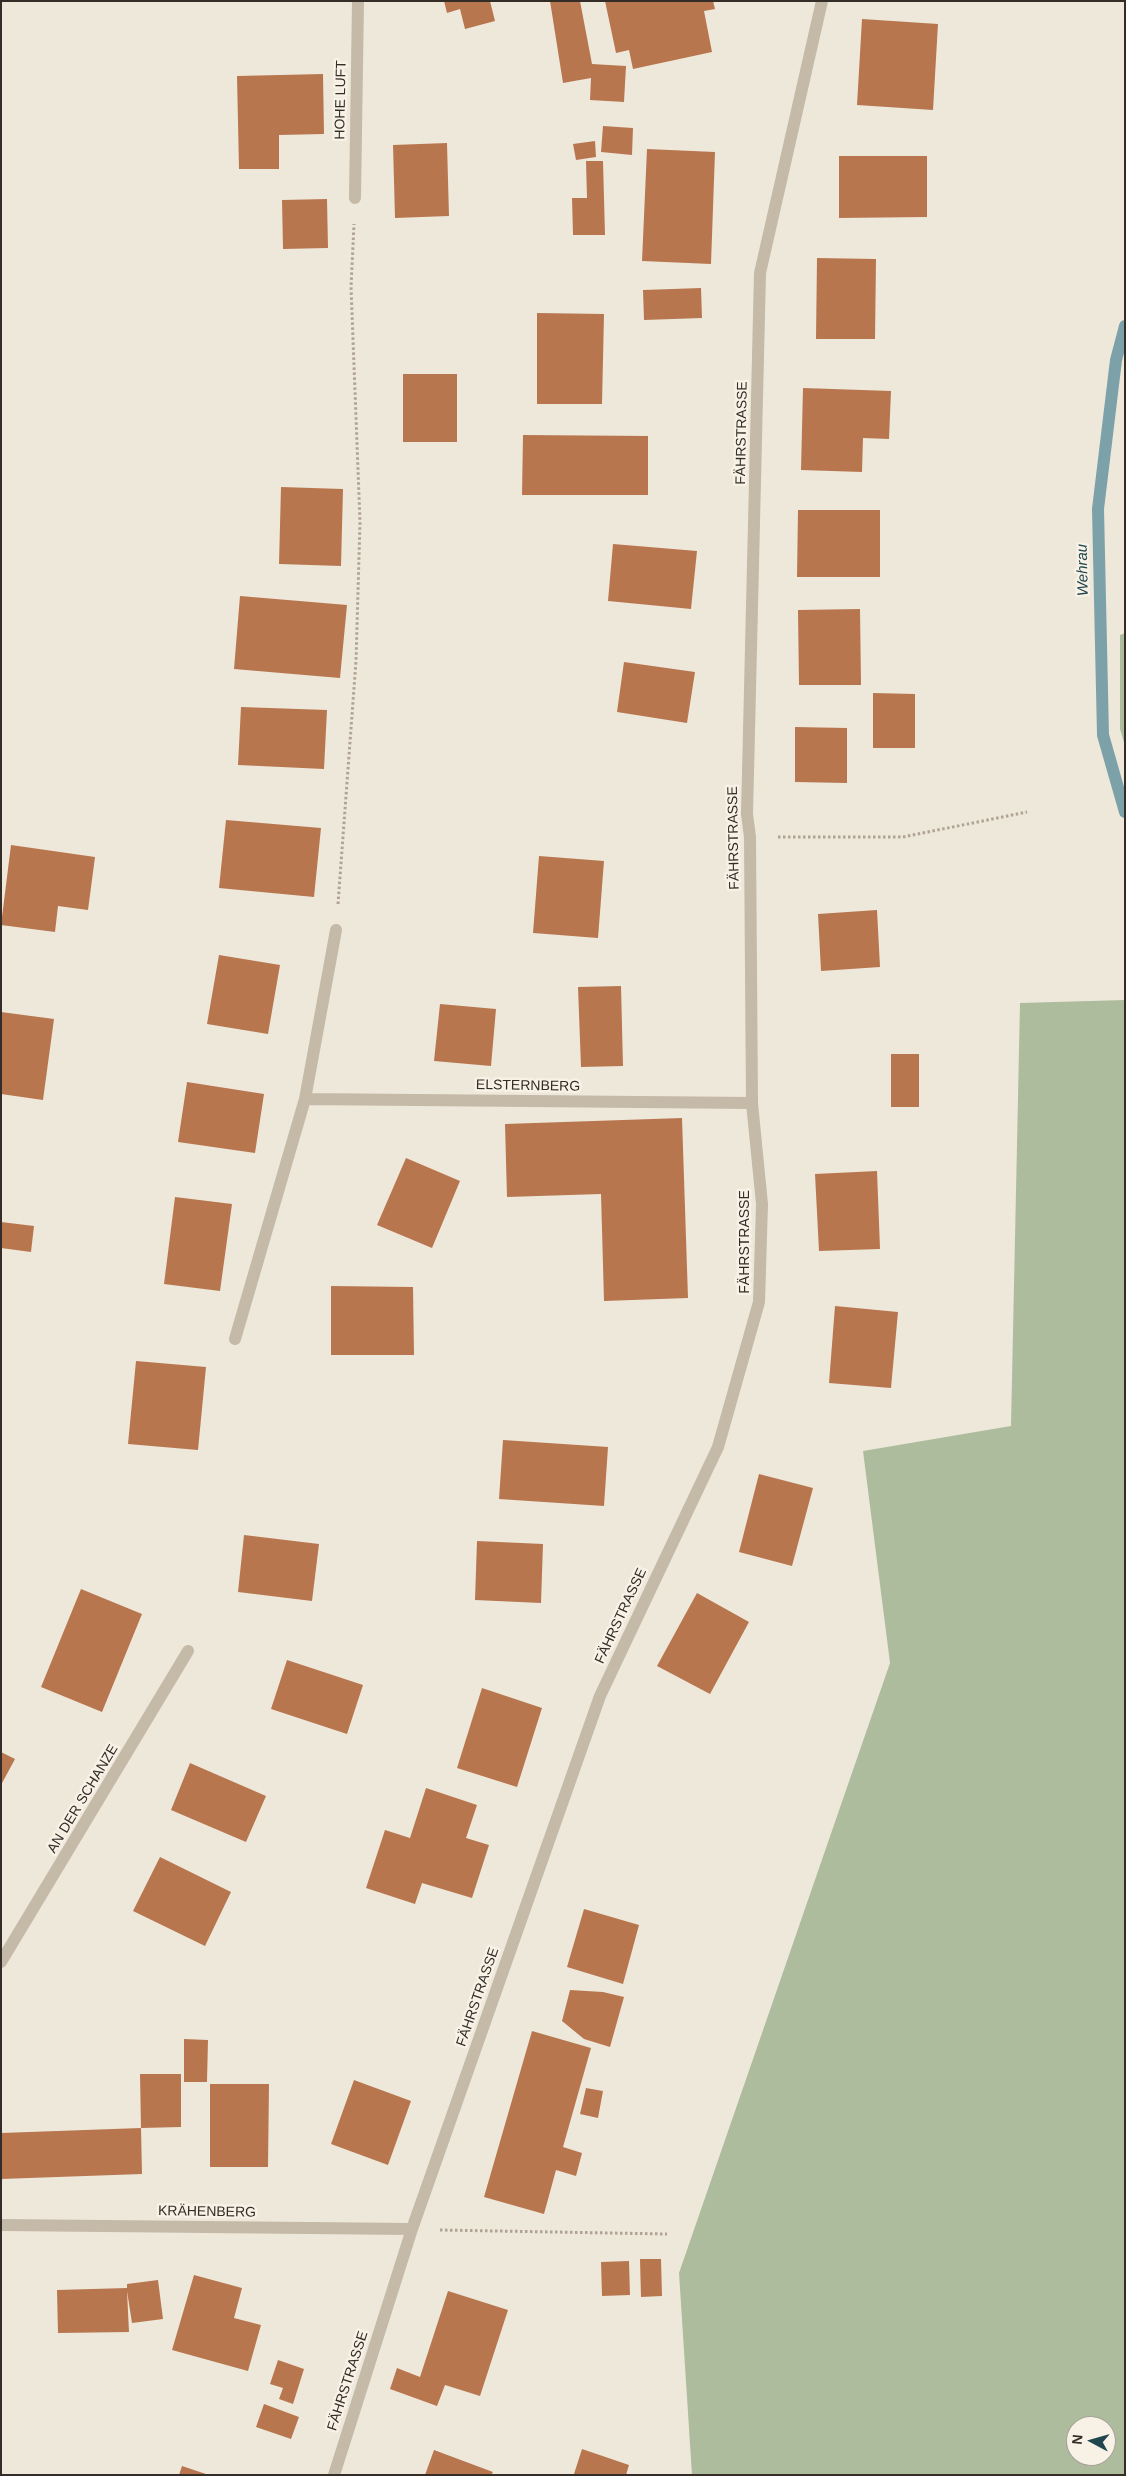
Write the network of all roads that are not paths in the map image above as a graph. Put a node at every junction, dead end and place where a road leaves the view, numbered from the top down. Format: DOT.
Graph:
graph roads {
  1 [pos="358,1"];
  2 [pos="822,1"];
  3 [pos="355,198"];
  4 [pos="336,930"];
  5 [pos="305,1099"];
  6 [pos="752,1103"];
  7 [pos="235,1339"];
  8 [pos="188,1651"];
  9 [pos="1,1962"];
  10 [pos="1,2225"];
  11 [pos="412,2229"];
  12 [pos="334,2475"];
  1 -- 3 [label="street, HOHE LUFT"];
  2 -- 6 [label="street, FÄHRSTRASSE"];
  4 -- 5 [label="street"];
  5 -- 6 [label="street, ELSTERNBERG"];
  5 -- 7 [label="street"];
  6 -- 11 [label="street, FÄHRSTRASSE"];
  8 -- 9 [label="street, AN DER SCHANZE"];
  10 -- 11 [label="street, KRÄHENBERG"];
  11 -- 12 [label="street, FÄHRSTRASSE"];
}
